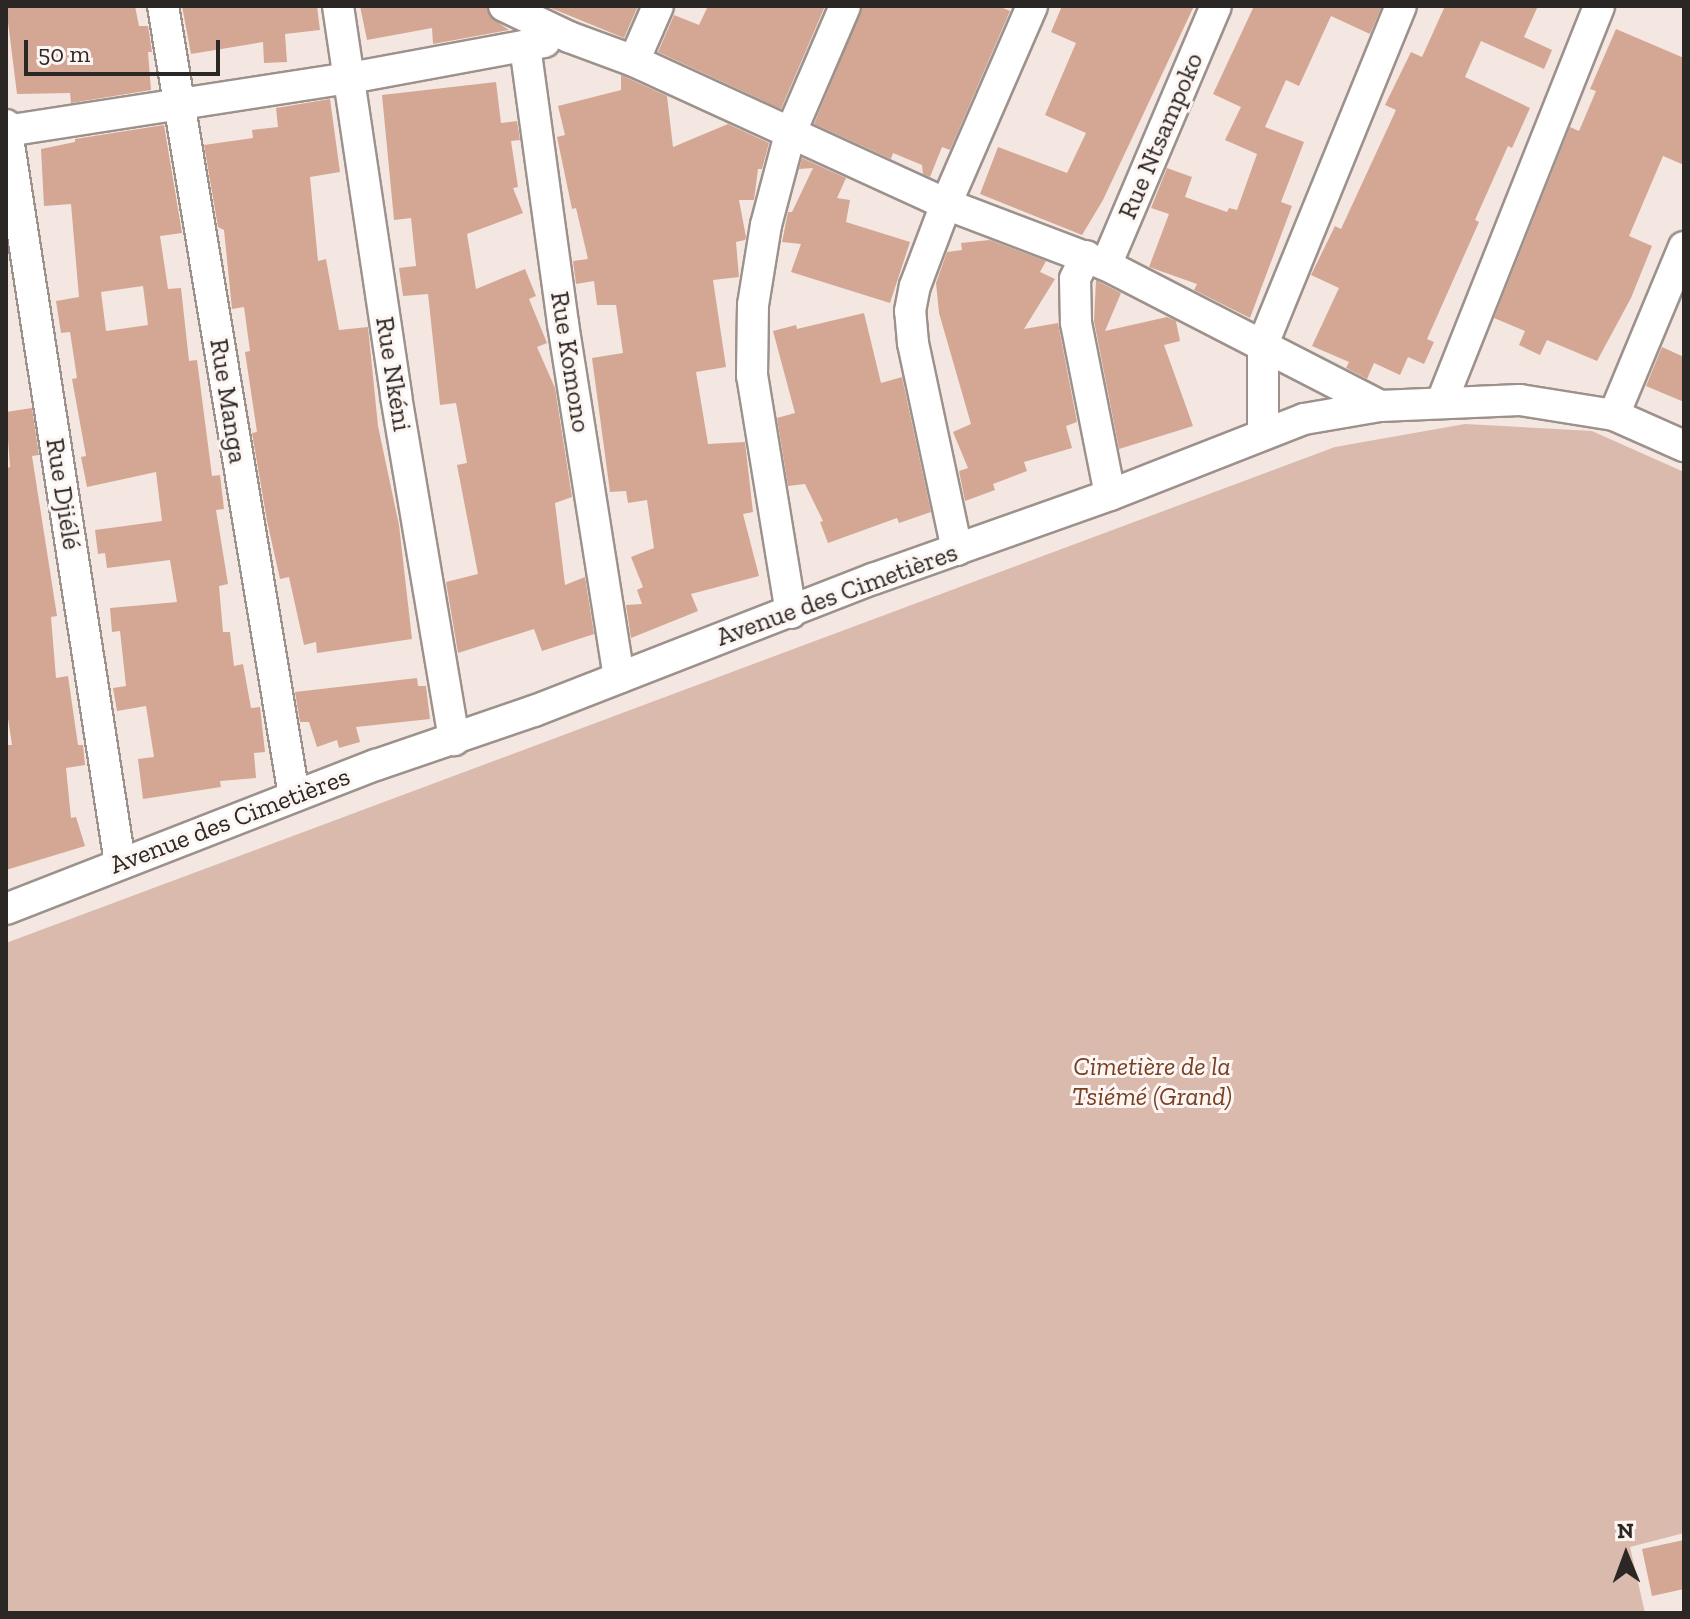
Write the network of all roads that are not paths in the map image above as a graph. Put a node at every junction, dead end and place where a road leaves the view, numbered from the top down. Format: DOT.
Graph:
graph roads {
  1 [pos="163,6"];
  2 [pos="338,6"];
  3 [pos="504,6"];
  4 [pos="658,6"];
  5 [pos="845,6"];
  6 [pos="1032,6"];
  7 [pos="1216,6"];
  8 [pos="1401,6"];
  9 [pos="1599,6"];
  10 [pos="569,37"];
  11 [pos="525,46"];
  12 [pos="634,61"];
  13 [pos="350,78"];
  14 [pos="180,104"];
  15 [pos="6,129"];
  16 [pos="790,134"];
  17 [pos="946,204"];
  18 [pos="1684,247"];
  19 [pos="1096,261"];
  20 [pos="1263,344"];
  21 [pos="1442,401"];
  22 [pos="1380,406"];
  23 [pos="1614,415"];
  24 [pos="1263,433"];
  25 [pos="1684,446"];
  26 [pos="1110,495"];
  27 [pos="957,550"];
  28 [pos="791,613"];
  29 [pos="619,678"];
  30 [pos="454,740"];
  31 [pos="294,796"];
  32 [pos="120,863"];
  33 [pos="6,909"];
  1 -- 14 [label="street, Rue Manga"];
  2 -- 13 [label="street, Rue Nkéni"];
  3 -- 10 [label="street"];
  4 -- 12 [label="street"];
  5 -- 16 [label="street"];
  6 -- 17 [label="street"];
  7 -- 19 [label="street, Rue Ntsampoko"];
  8 -- 20 [label="street"];
  9 -- 21 [label="street"];
  10 -- 11 [label="street"];
  10 -- 12 [label="street"];
  11 -- 13 [label="street"];
  11 -- 29 [label="street, Rue Komono"];
  12 -- 16 [label="street"];
  13 -- 14 [label="street"];
  13 -- 30 [label="street, Rue Nkéni"];
  14 -- 15 [label="street"];
  14 -- 31 [label="street, Rue Manga"];
  15 -- 32 [label="street, Rue Djiélé"];
  16 -- 17 [label="street"];
  16 -- 28 [label="street"];
  17 -- 19 [label="street"];
  17 -- 27 [label="street"];
  18 -- 23 [label="street"];
  19 -- 20 [label="street"];
  19 -- 26 [label="street, Rue Ntsampoko"];
  20 -- 22 [label="street"];
  20 -- 24 [label="street"];
  21 -- 22 [label="street, Avenue des Cimetières"];
  21 -- 23 [label="street, Avenue des Cimetières"];
  22 -- 24 [label="street, Avenue des Cimetières"];
  23 -- 25 [label="street, Avenue des Cimetières"];
  24 -- 26 [label="street, Avenue des Cimetières"];
  26 -- 27 [label="street, Avenue des Cimetières"];
  27 -- 28 [label="street, Avenue des Cimetières"];
  28 -- 29 [label="street, Avenue des Cimetières"];
  29 -- 30 [label="street, Avenue des Cimetières"];
  30 -- 31 [label="street, Avenue des Cimetières"];
  31 -- 32 [label="street, Avenue des Cimetières"];
  32 -- 33 [label="street, Avenue des Cimetières"];
}
